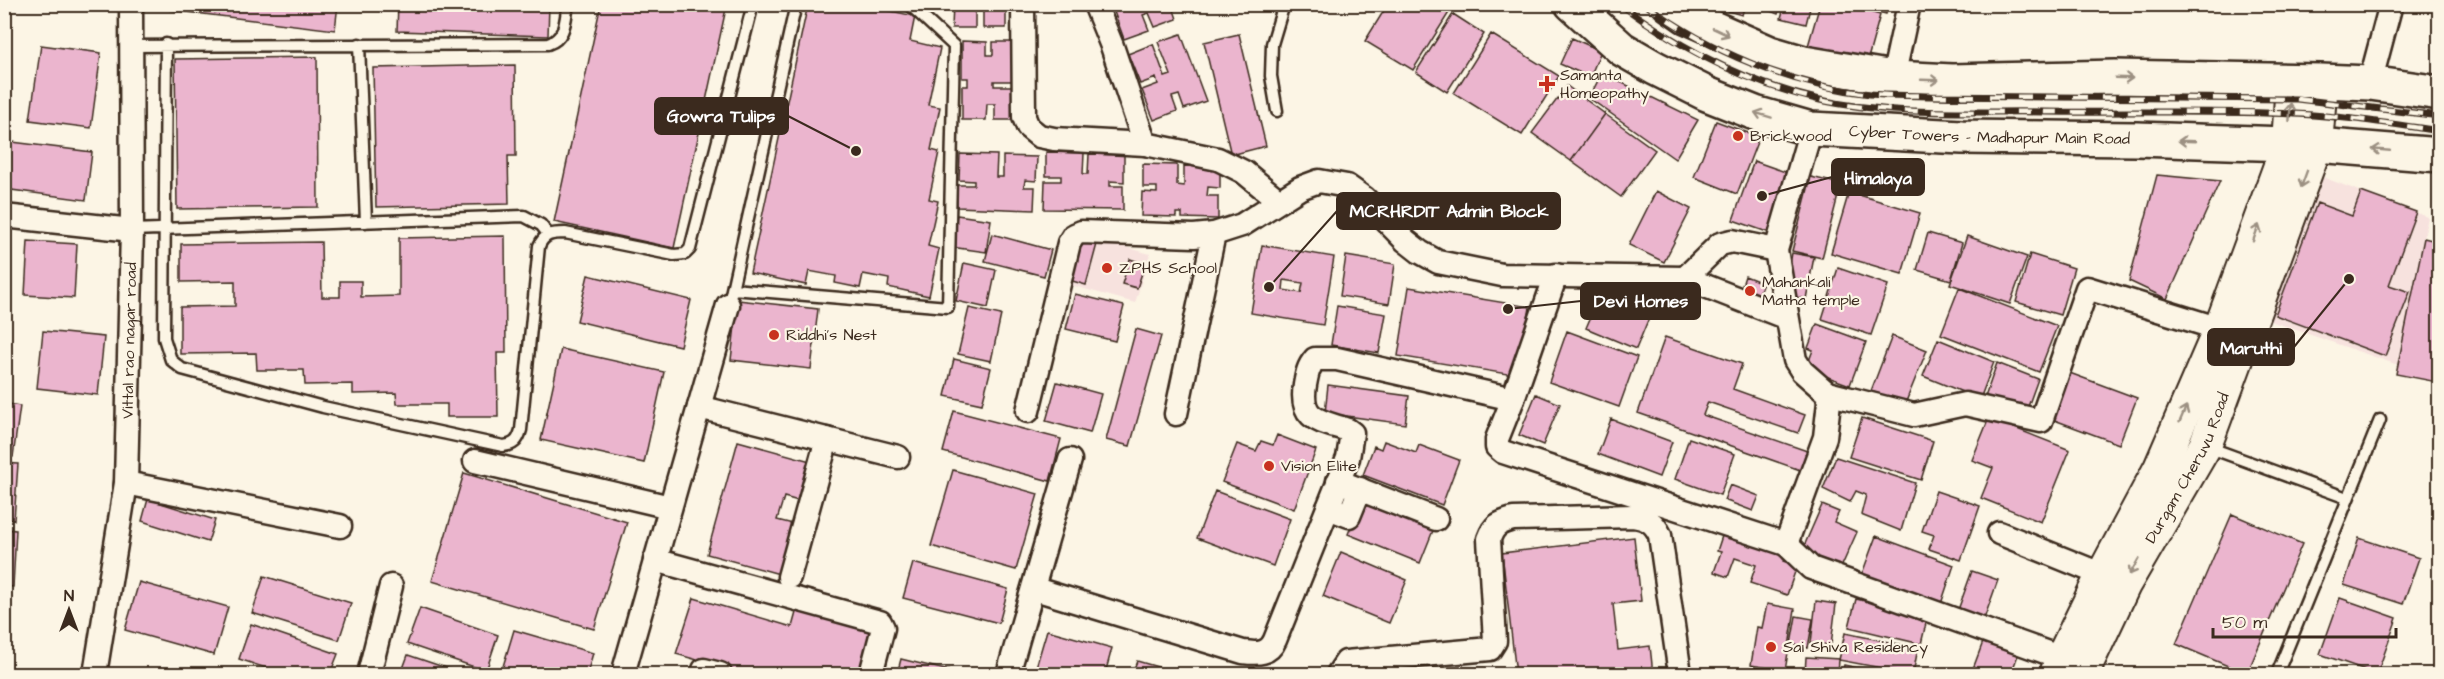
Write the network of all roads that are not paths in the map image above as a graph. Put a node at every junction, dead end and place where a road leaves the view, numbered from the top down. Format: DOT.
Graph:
graph roads {
  1 [pos="131,4"];
  2 [pos="568,4"];
  3 [pos="753,4"];
  4 [pos="796,4"];
  5 [pos="909,4"];
  6 [pos="1023,4"];
  7 [pos="1095,4"];
  8 [pos="1284,4"];
  9 [pos="1572,4"];
  10 [pos="1669,4"];
  11 [pos="1909,4"];
  12 [pos="2391,4"];
  13 [pos="166,44"];
  14 [pos="359,44"];
  15 [pos="131,46"];
  16 [pos="1893,78"];
  17 [pos="2307,81"];
  18 [pos="2370,83"];
  19 [pos="2439,93"];
  20 [pos="1277,111"];
  21 [pos="1811,129"];
  22 [pos="1145,144"];
  23 [pos="2302,144"];
  24 [pos="2439,155"];
  25 [pos="1278,200"];
  26 [pos="4,216"];
  27 [pos="366,222"];
  28 [pos="165,229"];
  29 [pos="132,230"];
  30 [pos="548,234"];
  31 [pos="1214,234"];
  32 [pos="1776,250"];
  33 [pos="1556,275"];
  34 [pos="1685,278"];
  35 [pos="730,297"];
  36 [pos="1787,318"];
  37 [pos="2220,329"];
  38 [pos="1827,393"];
  39 [pos="1513,399"];
  40 [pos="699,407"];
  41 [pos="1028,411"];
  42 [pos="1176,414"];
  43 [pos="2380,420"];
  44 [pos="827,439"];
  45 [pos="2205,446"];
  46 [pos="898,457"];
  47 [pos="1071,460"];
  48 [pos="476,461"];
  49 [pos="1340,476"];
  50 [pos="126,483"];
  51 [pos="1360,489"];
  52 [pos="2347,498"];
  53 [pos="670,507"];
  54 [pos="1328,508"];
  55 [pos="340,526"];
  56 [pos="1999,533"];
  57 [pos="1786,544"];
  58 [pos="655,560"];
  59 [pos="2103,575"];
  60 [pos="789,577"];
  61 [pos="391,586"];
  62 [pos="1035,589"];
  63 [pos="2071,668"];
  64 [pos="95,675"];
  65 [pos="369,675"];
  66 [pos="623,675"];
  67 [pos="871,675"];
  68 [pos="1008,675"];
  69 [pos="1338,675"];
  70 [pos="1680,675"];
  71 [pos="2277,675"];
  1 -- 15 [label="street, Vittal rao nagar road"];
  2 -- 14 [label="lane"];
  3 -- 30 [label="lane"];
  4 -- 35 [label="lane"];
  5 -- 35 [label="lane"];
  6 -- 22 [label="street"];
  7 -- 22 [label="street"];
  8 -- 20 [label="lane"];
  21 -- 9 [label="main road, Cyber Towers - Madhapur Main Road, one-way"];
  10 -- 16 [label="main road, one-way"];
  11 -- 16 [label="street"];
  12 -- 18 [label="street"];
  13 -- 14 [label="lane"];
  13 -- 15 [label="lane"];
  13 -- 28 [label="lane"];
  14 -- 27 [label="lane"];
  15 -- 29 [label="street, Vittal rao nagar road"];
  16 -- 17 [label="main road, one-way"];
  17 -- 18 [label="main road"];
  17 -- 23 [label="main road"];
  18 -- 19 [label="main road"];
  23 -- 21 [label="main road, Cyber Towers - Madhapur Main Road, one-way"];
  21 -- 32 [label="street"];
  22 -- 25 [label="street"];
  24 -- 23 [label="main road, Cyber Towers - Madhapur Main Road, one-way"];
  37 -- 23 [label="main road, Durgam Cheruvu Road, one-way"];
  23 -- 45 [label="main road, Durgam Cheruvu Road, one-way"];
  25 -- 31 [label="street"];
  25 -- 33 [label="street"];
  26 -- 29 [label="street"];
  27 -- 28 [label="lane"];
  27 -- 30 [label="lane"];
  28 -- 29 [label="lane"];
  28 -- 30 [label="lane"];
  29 -- 50 [label="street, Vittal rao nagar road"];
  31 -- 41 [label="street"];
  31 -- 42 [label="street"];
  32 -- 34 [label="street"];
  32 -- 36 [label="street"];
  33 -- 34 [label="street"];
  33 -- 39 [label="street"];
  34 -- 36 [label="street"];
  35 -- 40 [label="street"];
  36 -- 38 [label="street"];
  37 -- 38 [label="street"];
  59 -- 37 [label="main road, Durgam Cheruvu Road, one-way"];
  38 -- 57 [label="street"];
  39 -- 49 [label="street"];
  39 -- 57 [label="street"];
  40 -- 44 [label="street"];
  40 -- 53 [label="street"];
  43 -- 52 [label="lane"];
  44 -- 46 [label="street"];
  44 -- 60 [label="street"];
  45 -- 52 [label="lane"];
  45 -- 63 [label="main road, Durgam Cheruvu Road, one-way"];
  47 -- 62 [label="street"];
  48 -- 53 [label="street"];
  49 -- 51 [label="street"];
  49 -- 51 [label="street"];
  49 -- 54 [label="street"];
  50 -- 55 [label="street"];
  50 -- 64 [label="street, Vittal rao nagar road"];
  51 -- 54 [label="street"];
  52 -- 71 [label="lane"];
  53 -- 58 [label="street"];
  54 -- 62 [label="street"];
  56 -- 59 [label="street"];
  57 -- 63 [label="street"];
  58 -- 66 [label="street"];
  58 -- 67 [label="street"];
  59 -- 63 [label="main road, Durgam Cheruvu Road"];
  61 -- 65 [label="street"];
  62 -- 68 [label="street"];
  69 -- 70 [label="street"];
}
